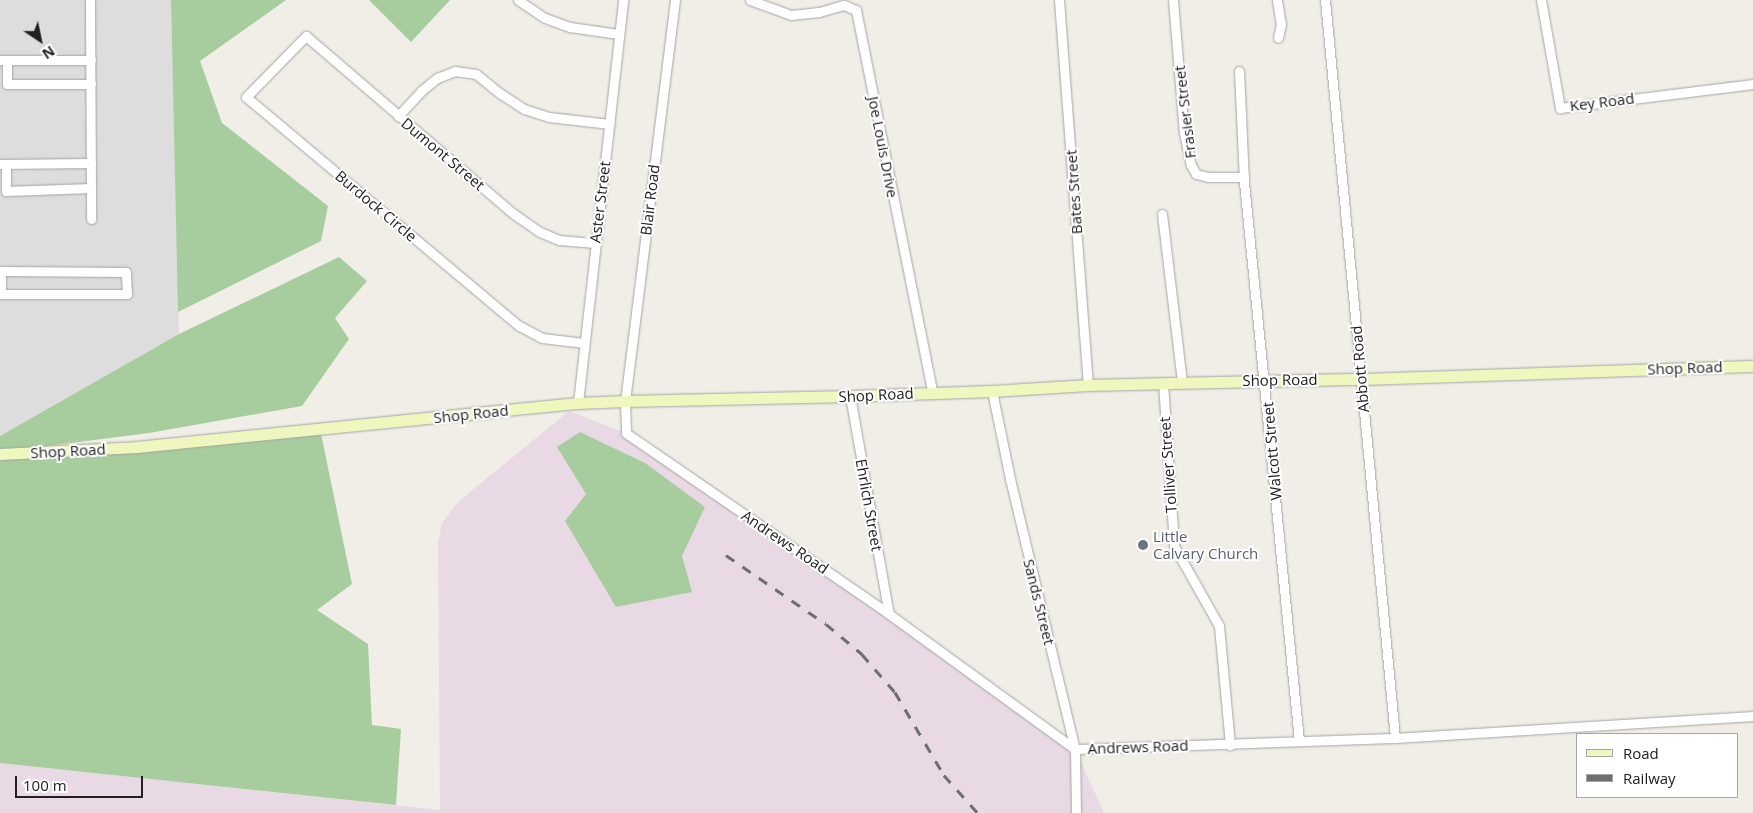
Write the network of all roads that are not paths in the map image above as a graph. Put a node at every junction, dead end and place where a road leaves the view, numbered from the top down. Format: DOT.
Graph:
graph roads {
  1 [pos="90,0"];
  2 [pos="518,0"];
  3 [pos="623,0"];
  4 [pos="675,0"];
  5 [pos="750,0"];
  6 [pos="1059,0"];
  7 [pos="1173,0"];
  8 [pos="1277,0"];
  9 [pos="1325,0"];
  10 [pos="1541,0"];
  11 [pos="618,34"];
  12 [pos="306,36"];
  13 [pos="1278,38"];
  14 [pos="4,60"];
  15 [pos="91,60"];
  16 [pos="1239,71"];
  17 [pos="91,84"];
  18 [pos="1753,84"];
  19 [pos="398,116"];
  20 [pos="610,124"];
  21 [pos="91,163"];
  22 [pos="3,164"];
  23 [pos="1244,177"];
  24 [pos="91,188"];
  25 [pos="1162,214"];
  26 [pos="91,219"];
  27 [pos="595,243"];
  28 [pos="0,294"];
  29 [pos="584,343"];
  30 [pos="1753,366"];
  31 [pos="1361,379"];
  32 [pos="1265,380"];
  33 [pos="1182,382"];
  34 [pos="1163,384"];
  35 [pos="1088,385"];
  36 [pos="932,392"];
  37 [pos="992,392"];
  38 [pos="850,396"];
  39 [pos="626,401"];
  40 [pos="578,403"];
  41 [pos="0,454"];
  42 [pos="890,614"];
  43 [pos="1753,716"];
  44 [pos="1395,738"];
  45 [pos="1299,741"];
  46 [pos="1230,745"];
  47 [pos="1075,749"];
  48 [pos="1076,813"];
  1 -- 15 [label="street"];
  2 -- 11 [label="street"];
  3 -- 11 [label="street, Aster Street"];
  4 -- 39 [label="street, Blair Road"];
  5 -- 36 [label="street, Joe Louis Drive"];
  6 -- 35 [label="street, Bates Street"];
  7 -- 23 [label="street, Frasier Street"];
  8 -- 13 [label="street"];
  9 -- 31 [label="street, Abbott Road"];
  10 -- 18 [label="street, Key Road"];
  11 -- 20 [label="street, Aster Street"];
  12 -- 19 [label="street, Dumont Street"];
  12 -- 29 [label="street, Burdock Circle"];
  14 -- 15 [label="street"];
  14 -- 17 [label="street"];
  15 -- 17 [label="street"];
  16 -- 23 [label="street, Walcott Street"];
  17 -- 21 [label="street"];
  19 -- 20 [label="street"];
  19 -- 27 [label="street, Dumont Street"];
  20 -- 27 [label="street, Aster Street"];
  21 -- 22 [label="street"];
  21 -- 24 [label="street"];
  22 -- 24 [label="street"];
  23 -- 32 [label="street, Walcott Street"];
  24 -- 26 [label="street"];
  25 -- 33 [label="street"];
  27 -- 29 [label="street, Aster Street"];
  28 -- 28 [label="street"];
  29 -- 40 [label="street, Aster Street"];
  30 -- 31 [label="street, Shop Road"];
  31 -- 32 [label="street, Shop Road"];
  31 -- 44 [label="street, Abbott Road"];
  32 -- 33 [label="street, Shop Road"];
  32 -- 45 [label="street, Walcott Street"];
  33 -- 34 [label="street, Shop Road"];
  34 -- 35 [label="street, Shop Road"];
  34 -- 46 [label="street, Tolliver Street"];
  35 -- 37 [label="street, Shop Road"];
  36 -- 37 [label="street, Shop Road"];
  36 -- 38 [label="street, Shop Road"];
  37 -- 47 [label="street, Sands Street"];
  38 -- 39 [label="street, Shop Road"];
  38 -- 42 [label="street, Ehrlich Street"];
  39 -- 40 [label="street, Shop Road"];
  39 -- 42 [label="street, Andrews Road"];
  40 -- 41 [label="street, Shop Road"];
  42 -- 47 [label="street, Andrews Road"];
  43 -- 44 [label="street, Andrews Road"];
  44 -- 45 [label="street, Andrews Road"];
  45 -- 46 [label="street, Andrews Road"];
  46 -- 47 [label="street, Andrews Road"];
  47 -- 48 [label="street, Sands Street"];
}
